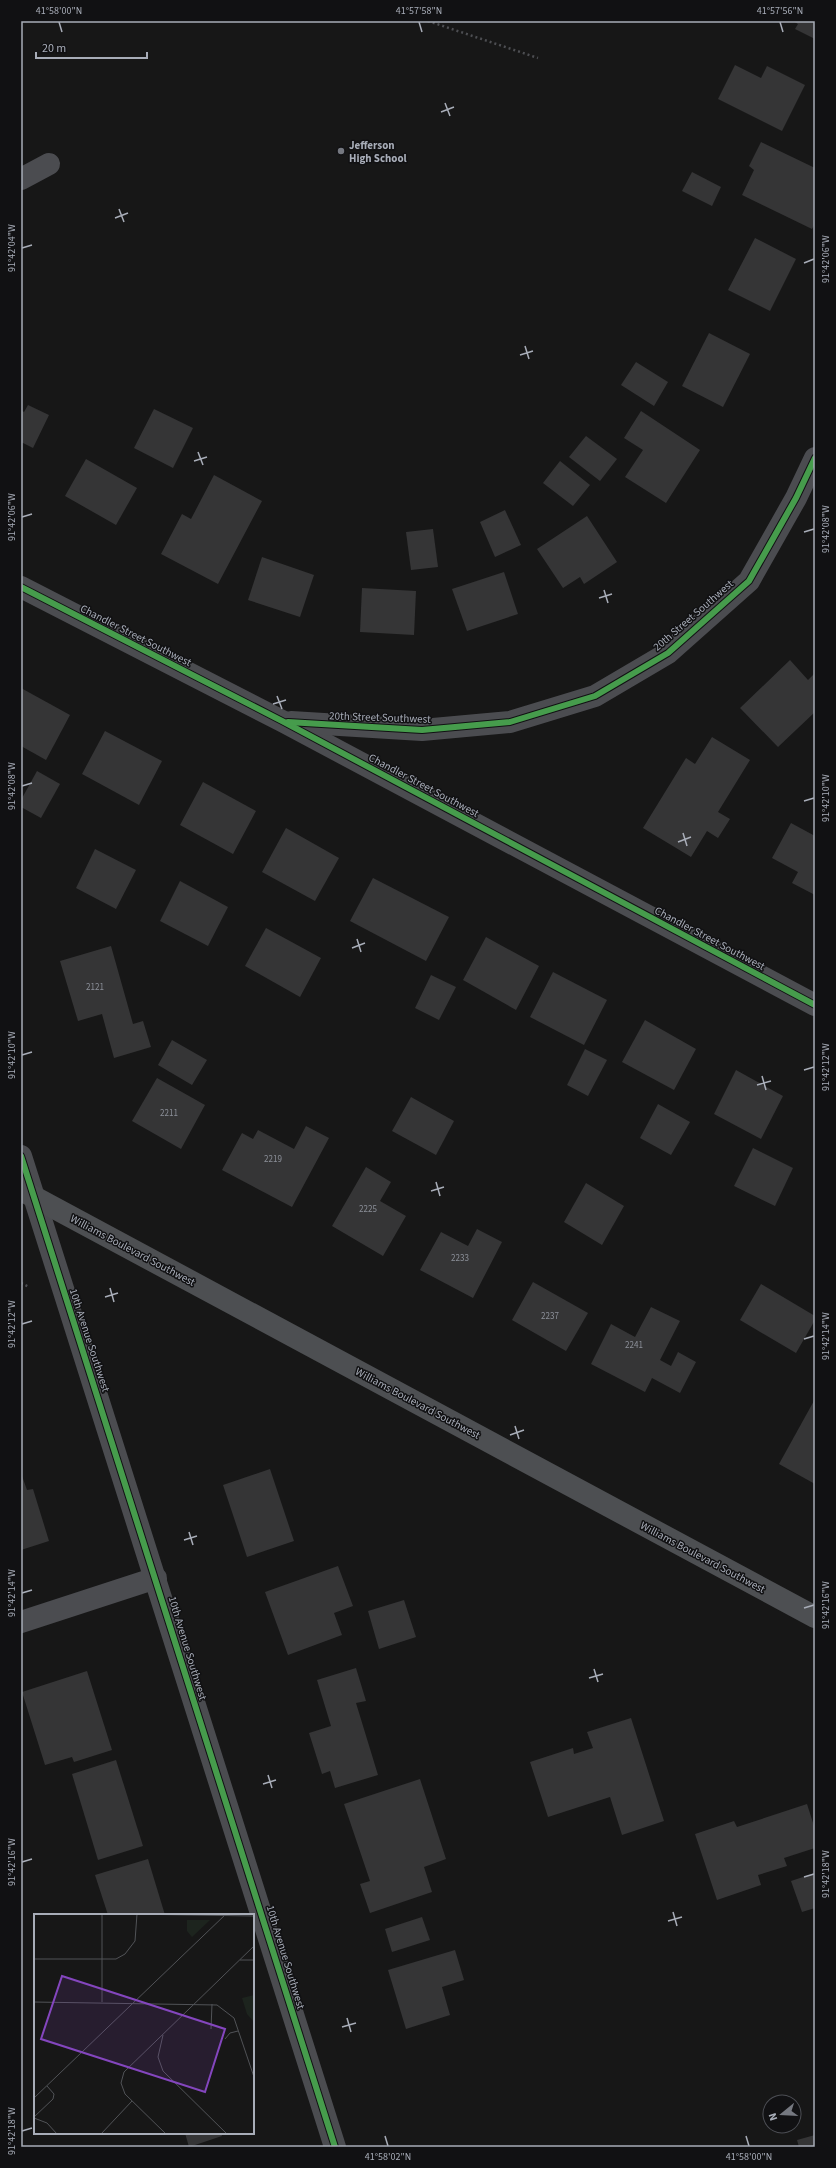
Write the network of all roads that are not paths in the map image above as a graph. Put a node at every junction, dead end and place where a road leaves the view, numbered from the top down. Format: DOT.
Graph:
graph roads {
  1 [pos="49,164"];
  2 [pos="21,180"];
  3 [pos="815,458"];
  4 [pos="21,587"];
  5 [pos="284,722"];
  6 [pos="815,1005"];
  7 [pos="21,1156"];
  8 [pos="27,1193"];
  9 [pos="156,1578"];
  10 [pos="815,1617"];
  11 [pos="21,1622"];
  12 [pos="335,2147"];
  1 -- 2 [label="street"];
  3 -- 5 [label="street, 20th Street Southwest"];
  4 -- 5 [label="street, Chandler Street Southwest"];
  5 -- 6 [label="street, Chandler Street Southwest"];
  7 -- 8 [label="street, 10th Avenue Southwest"];
  8 -- 9 [label="street, 10th Avenue Southwest"];
  8 -- 10 [label="main road, Williams Boulevard Southwest"];
  9 -- 11 [label="street"];
  9 -- 12 [label="street, 10th Avenue Southwest"];
}
